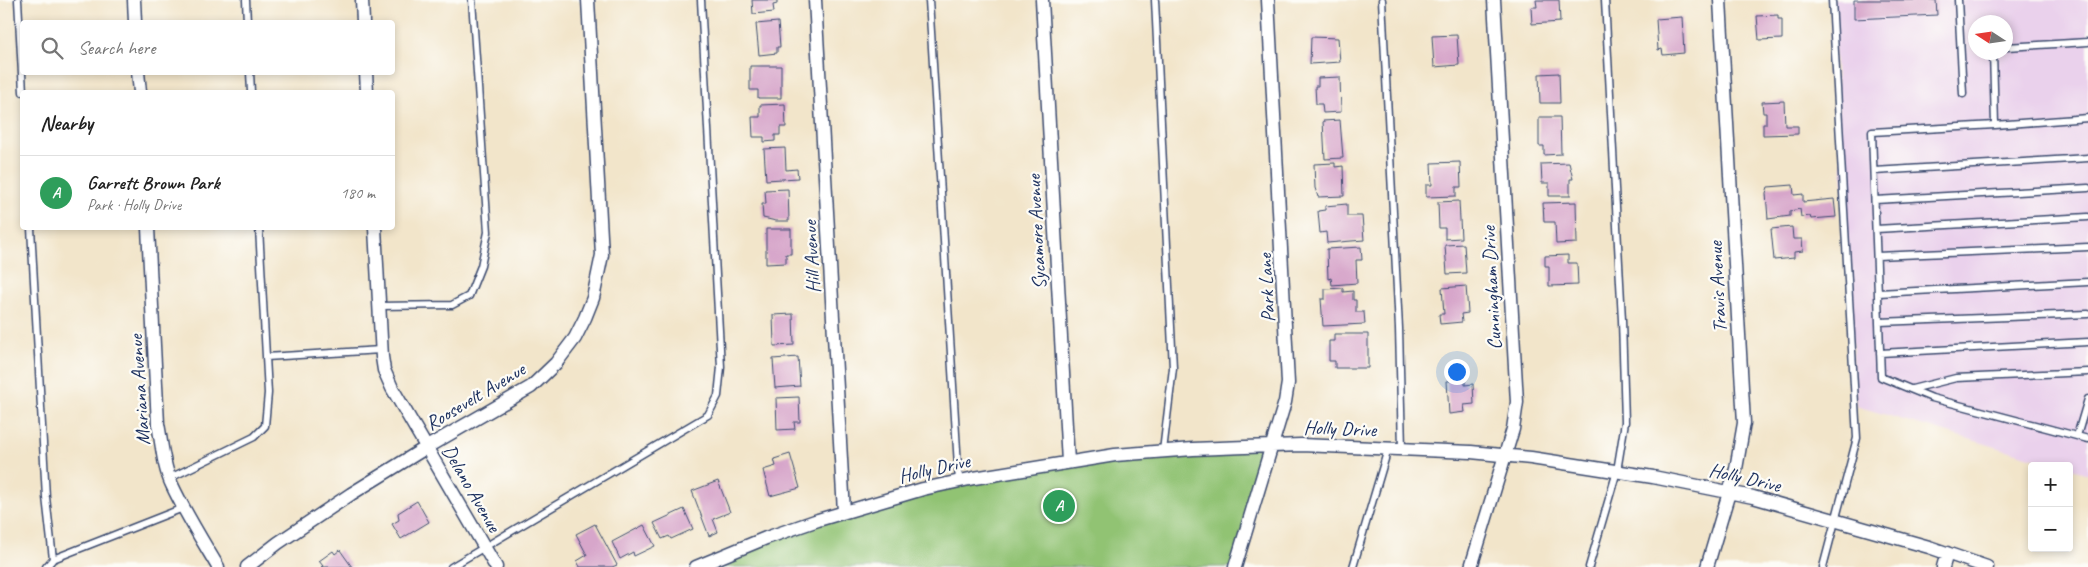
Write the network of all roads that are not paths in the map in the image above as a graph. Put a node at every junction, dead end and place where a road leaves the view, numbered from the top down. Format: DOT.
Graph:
graph roads {
  1 [pos="18,0"];
  2 [pos="134,0"];
  3 [pos="246,0"];
  4 [pos="362,0"];
  5 [pos="472,0"];
  6 [pos="588,0"];
  7 [pos="701,0"];
  8 [pos="815,0"];
  9 [pos="929,0"];
  10 [pos="1042,0"];
  11 [pos="1155,0"];
  12 [pos="1268,0"];
  13 [pos="1382,0"];
  14 [pos="1494,0"];
  15 [pos="1605,0"];
  16 [pos="1720,0"];
  17 [pos="1832,0"];
  18 [pos="1958,0"];
  19 [pos="136,20"];
  20 [pos="247,20"];
  21 [pos="363,20"];
  22 [pos="20,37"];
  23 [pos="2088,42"];
  24 [pos="2013,46"];
  25 [pos="1993,60"];
  26 [pos="22,75"];
  27 [pos="138,75"];
  28 [pos="250,75"];
  29 [pos="366,75"];
  30 [pos="23,90"];
  31 [pos="140,90"];
  32 [pos="251,90"];
  33 [pos="367,90"];
  34 [pos="1963,94"];
  35 [pos="2088,118"];
  36 [pos="1995,125"];
  37 [pos="2088,158"];
  38 [pos="1874,172"];
  39 [pos="2088,188"];
  40 [pos="1875,200"];
  41 [pos="2088,217"];
  42 [pos="1876,228"];
  43 [pos="31,230"];
  44 [pos="148,230"];
  45 [pos="259,230"];
  46 [pos="375,230"];
  47 [pos="2088,247"];
  48 [pos="1877,256"];
  49 [pos="2088,282"];
  50 [pos="1878,293"];
  51 [pos="379,306"];
  52 [pos="2088,314"];
  53 [pos="1879,322"];
  54 [pos="2088,342"];
  55 [pos="381,350"];
  56 [pos="1880,353"];
  57 [pos="266,356"];
  58 [pos="2088,372"];
  59 [pos="1911,389"];
  60 [pos="2088,399"];
  61 [pos="2077,436"];
  62 [pos="2088,440"];
  63 [pos="427,447"];
  64 [pos="1272,447"];
  65 [pos="1388,449"];
  66 [pos="1402,449"];
  67 [pos="1162,451"];
  68 [pos="1505,456"];
  69 [pos="1068,462"];
  70 [pos="1617,471"];
  71 [pos="170,478"];
  72 [pos="959,482"];
  73 [pos="1730,492"];
  74 [pos="183,508"];
  75 [pos="844,512"];
  76 [pos="1836,520"];
  77 [pos="484,547"];
  78 [pos="1947,553"];
  79 [pos="53,560"];
  80 [pos="46,567"];
  81 [pos="218,567"];
  82 [pos="247,567"];
  83 [pos="451,567"];
  84 [pos="496,567"];
  85 [pos="696,567"];
  86 [pos="1235,567"];
  87 [pos="1353,567"];
  88 [pos="1471,567"];
  89 [pos="1589,567"];
  90 [pos="1707,567"];
  91 [pos="1823,567"];
  92 [pos="1943,567"];
  93 [pos="1987,567"];
  1 -- 22 [label="lane"];
  2 -- 19 [label="street"];
  3 -- 20 [label="lane"];
  4 -- 21 [label="street"];
  5 -- 51 [label="lane"];
  6 -- 63 [label="street, Roosevelt Avenue"];
  7 -- 77 [label="lane"];
  8 -- 75 [label="street, Hill Avenue"];
  9 -- 72 [label="lane"];
  10 -- 69 [label="street, Sycamore Avenue"];
  11 -- 67 [label="lane"];
  12 -- 64 [label="street, Park Lane"];
  13 -- 66 [label="lane"];
  14 -- 68 [label="street, Cunningham Drive"];
  15 -- 70 [label="lane"];
  16 -- 73 [label="street, Travis Avenue"];
  17 -- 76 [label="lane"];
  18 -- 34 [label="lane"];
  23 -- 24 [label="lane"];
  25 -- 36 [label="lane"];
  26 -- 30 [label="lane"];
  27 -- 31 [label="street"];
  28 -- 32 [label="lane"];
  29 -- 33 [label="street"];
  35 -- 36 [label="lane"];
  36 -- 38 [label="lane"];
  37 -- 38 [label="lane"];
  38 -- 40 [label="lane"];
  39 -- 40 [label="lane"];
  40 -- 42 [label="lane"];
  41 -- 42 [label="lane"];
  42 -- 48 [label="lane"];
  43 -- 79 [label="lane"];
  44 -- 71 [label="street, Mariana Avenue"];
  45 -- 57 [label="lane"];
  46 -- 51 [label="street, Delano Avenue"];
  47 -- 48 [label="lane"];
  48 -- 50 [label="lane"];
  49 -- 50 [label="lane"];
  50 -- 53 [label="lane"];
  51 -- 55 [label="street, Delano Avenue"];
  52 -- 53 [label="lane"];
  53 -- 56 [label="lane"];
  54 -- 56 [label="lane"];
  55 -- 57 [label="lane"];
  55 -- 63 [label="street, Delano Avenue"];
  56 -- 59 [label="lane"];
  57 -- 71 [label="lane"];
  58 -- 59 [label="lane"];
  59 -- 61 [label="lane"];
  60 -- 61 [label="lane"];
  61 -- 62 [label="lane"];
  63 -- 77 [label="street, Delano Avenue"];
  63 -- 82 [label="street, Roosevelt Avenue"];
  64 -- 65 [label="street, Holly Drive"];
  64 -- 67 [label="street, Holly Drive"];
  64 -- 86 [label="street, Park Lane"];
  65 -- 66 [label="street, Holly Drive"];
  65 -- 87 [label="lane"];
  66 -- 68 [label="street, Holly Drive"];
  67 -- 69 [label="street, Holly Drive"];
  68 -- 70 [label="street, Holly Drive"];
  68 -- 88 [label="street, Cunningham Drive"];
  69 -- 72 [label="street, Holly Drive"];
  70 -- 73 [label="street, Holly Drive"];
  70 -- 89 [label="lane"];
  71 -- 74 [label="street, Mariana Avenue"];
  72 -- 75 [label="street, Holly Drive"];
  73 -- 76 [label="street, Holly Drive"];
  73 -- 90 [label="street, Travis Avenue"];
  74 -- 79 [label="lane"];
  74 -- 81 [label="street, Mariana Avenue"];
  75 -- 85 [label="street, Holly Drive"];
  76 -- 78 [label="street, Holly Drive"];
  76 -- 91 [label="lane"];
  77 -- 83 [label="lane"];
  77 -- 84 [label="street, Delano Avenue"];
  78 -- 92 [label="street"];
  78 -- 93 [label="street, Holly Drive"];
  79 -- 80 [label="lane"];
}
